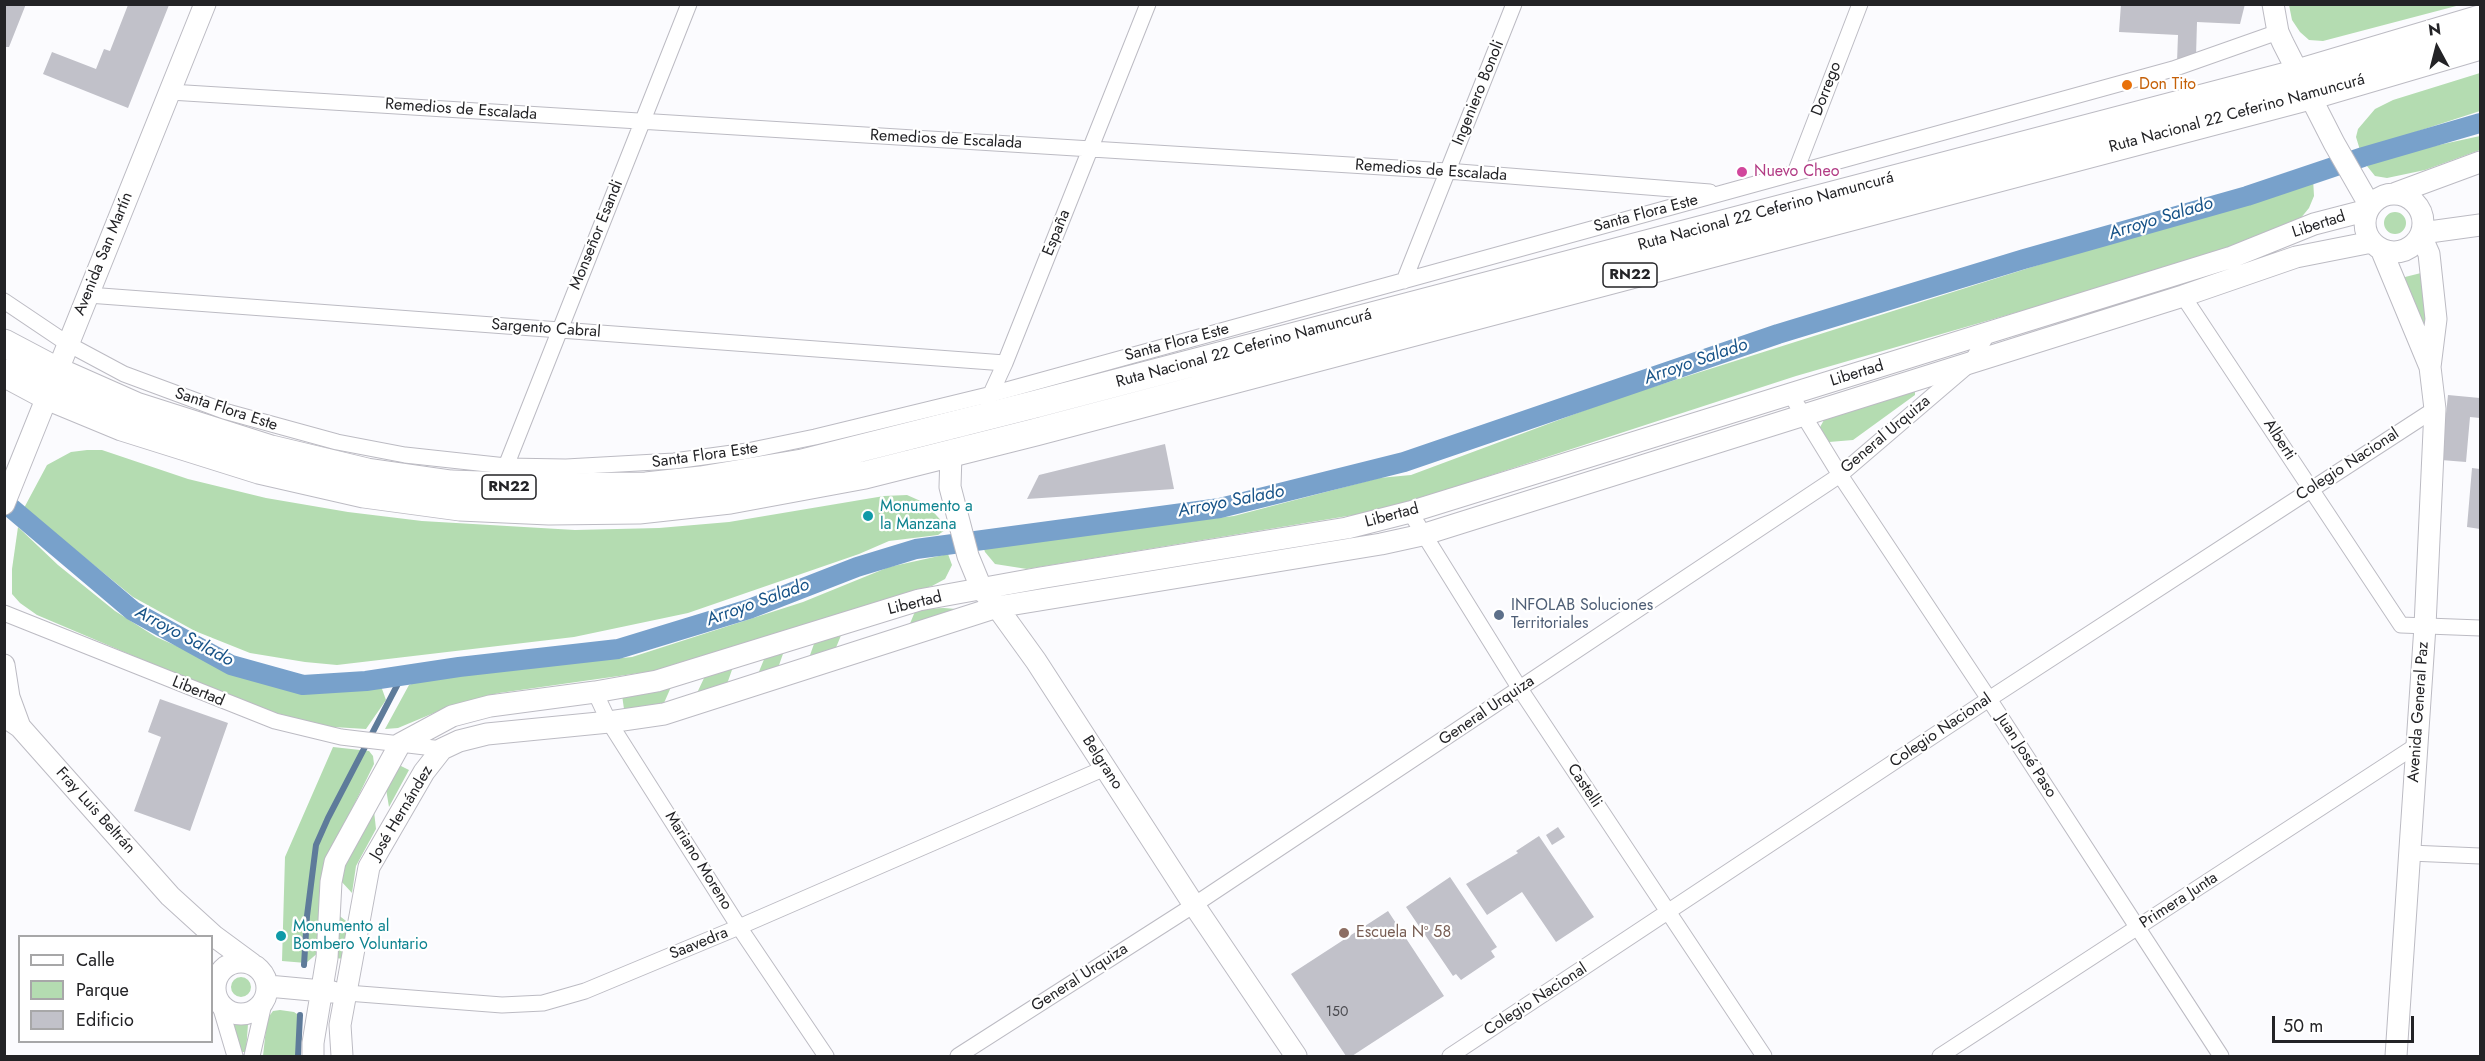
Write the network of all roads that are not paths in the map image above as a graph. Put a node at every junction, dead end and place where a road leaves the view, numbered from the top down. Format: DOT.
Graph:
graph roads {
  1 [pos="205,4"];
  2 [pos="688,4"];
  3 [pos="1148,4"];
  4 [pos="1514,4"];
  5 [pos="1860,4"];
  6 [pos="2273,4"];
  7 [pos="2481,19"];
  8 [pos="2278,32"];
  9 [pos="2481,46"];
  10 [pos="2304,85"];
  11 [pos="170,92"];
  12 [pos="643,121"];
  13 [pos="1091,148"];
  14 [pos="2481,162"];
  15 [pos="1447,171"];
  16 [pos="1794,173"];
  17 [pos="1722,193"];
  18 [pos="2396,193"];
  19 [pos="2369,208"];
  20 [pos="2481,225"];
  21 [pos="2421,235"];
  22 [pos="2377,246"];
  23 [pos="1404,281"];
  24 [pos="88,295"];
  25 [pos="2183,296"];
  26 [pos="4,301"];
  27 [pos="560,330"];
  28 [pos="1989,333"];
  29 [pos="4,343"];
  30 [pos="68,344"];
  31 [pos="1005,363"];
  32 [pos="1971,363"];
  33 [pos="2430,367"];
  34 [pos="57,371"];
  35 [pos="4,373"];
  36 [pos="992,394"];
  37 [pos="1791,395"];
  38 [pos="47,396"];
  39 [pos="2435,409"];
  40 [pos="1802,414"];
  41 [pos="972,420"];
  42 [pos="951,453"];
  43 [pos="506,466"];
  44 [pos="1840,475"];
  45 [pos="2310,489"];
  46 [pos="8,495"];
  47 [pos="1410,512"];
  48 [pos="1422,535"];
  49 [pos="982,590"];
  50 [pos="997,607"];
  51 [pos="4,613"];
  52 [pos="2425,626"];
  53 [pos="2481,628"];
  54 [pos="4,665"];
  55 [pos="1520,689"];
  56 [pos="595,692"];
  57 [pos="1989,699"];
  58 [pos="12,721"];
  59 [pos="609,722"];
  60 [pos="391,743"];
  61 [pos="2417,745"];
  62 [pos="442,749"];
  63 [pos="1105,768"];
  64 [pos="2410,853"];
  65 [pos="2481,856"];
  66 [pos="170,896"];
  67 [pos="1194,905"];
  68 [pos="1668,913"];
  69 [pos="739,927"];
  70 [pos="2137,928"];
  71 [pos="191,935"];
  72 [pos="213,935"];
  73 [pos="213,935"];
  74 [pos="252,964"];
  75 [pos="321,990"];
  76 [pos="215,991"];
  77 [pos="267,993"];
  78 [pos="347,993"];
  79 [pos="235,1056"];
  80 [pos="252,1056"];
  81 [pos="313,1056"];
  82 [pos="342,1056"];
  83 [pos="826,1056"];
  84 [pos="958,1056"];
  85 [pos="1296,1056"];
  86 [pos="1450,1056"];
  87 [pos="1764,1056"];
  88 [pos="1940,1056"];
  89 [pos="2221,1056"];
  90 [pos="2396,1056"];
  1 -- 11 [label="street, Avenida San Martín"];
  2 -- 12 [label="street, Monseñor Esandi"];
  3 -- 13 [label="street, España"];
  4 -- 15 [label="street, Ingeniero Bonoli"];
  5 -- 16 [label="street, Dorrego"];
  6 -- 8 [label="street, Avenida General Paz"];
  7 -- 10 [label="highway, Ruta Nacional 22 Ceferino Namuncurá / RN22"];
  8 -- 10 [label="street, Avenida General Paz"];
  8 -- 16 [label="street, Santa Flora Este"];
  9 -- 10 [label="highway, Ruta Nacional 22 Ceferino Namuncurá / RN22"];
  10 -- 19 [label="street, Avenida General Paz"];
  10 -- 41 [label="highway, Ruta Nacional 22 Ceferino Namuncurá / RN22"];
  10 -- 42 [label="highway, Ruta Nacional 22 Ceferino Namuncurá / RN22"];
  11 -- 12 [label="street, Remedios de Escalada"];
  11 -- 24 [label="street, Avenida San Martín"];
  12 -- 13 [label="street, Remedios de Escalada"];
  12 -- 27 [label="street, Monseñor Esandi"];
  13 -- 15 [label="street, Remedios de Escalada"];
  13 -- 31 [label="street, España"];
  14 -- 18 [label="street"];
  15 -- 17 [label="street, Remedios de Escalada"];
  15 -- 23 [label="street, Ingeniero Bonoli"];
  16 -- 17 [label="street, Santa Flora Este"];
  17 -- 23 [label="street, Santa Flora Este"];
  18 -- 19 [label="street"];
  18 -- 21 [label="street, Avenida General Paz"];
  19 -- 22 [label="street, Avenida General Paz"];
  19 -- 28 [label="street, Libertad"];
  20 -- 21 [label="street"];
  21 -- 22 [label="street"];
  21 -- 33 [label="street, Avenida General Paz"];
  22 -- 25 [label="street, Libertad"];
  22 -- 33 [label="street, Avenida General Paz"];
  23 -- 36 [label="street, Santa Flora Este"];
  24 -- 27 [label="street, Sargento Cabral"];
  24 -- 30 [label="street, Avenida San Martín"];
  25 -- 32 [label="street, Libertad"];
  25 -- 45 [label="street, Alberti"];
  26 -- 30 [label="street, Santa Flora Este"];
  27 -- 31 [label="street, Sargento Cabral"];
  27 -- 43 [label="street, Monseñor Esandi"];
  28 -- 32 [label="street, General Urquiza"];
  28 -- 37 [label="street, Libertad"];
  29 -- 34 [label="highway, Ruta Nacional 22 Ceferino Namuncurá / RN22"];
  30 -- 34 [label="street, Avenida San Martín"];
  30 -- 43 [label="street, Santa Flora Este"];
  31 -- 36 [label="street, España"];
  32 -- 40 [label="street, Libertad"];
  32 -- 44 [label="street, General Urquiza"];
  33 -- 39 [label="street, Avenida General Paz"];
  34 -- 38 [label="street, Avenida San Martín"];
  34 -- 41 [label="highway, Ruta Nacional 22 Ceferino Namuncurá / RN22"];
  35 -- 38 [label="highway, Ruta Nacional 22 Ceferino Namuncurá / RN22"];
  36 -- 41 [label="street, España"];
  36 -- 43 [label="street, Santa Flora Este"];
  37 -- 40 [label="street, Juan José Paso"];
  37 -- 47 [label="street, Libertad"];
  38 -- 42 [label="highway, Ruta Nacional 22 Ceferino Namuncurá / RN22"];
  38 -- 46 [label="street, Avenida San Martín"];
  39 -- 45 [label="street, Colegio Nacional"];
  39 -- 52 [label="street, Avenida General Paz"];
  40 -- 44 [label="street, Juan José Paso"];
  40 -- 48 [label="street, Libertad"];
  41 -- 42 [label="street, España"];
  42 -- 49 [label="street, Belgrano"];
  44 -- 55 [label="street, General Urquiza"];
  44 -- 57 [label="street, Juan José Paso"];
  45 -- 52 [label="street, Alberti"];
  45 -- 57 [label="street, Colegio Nacional"];
  47 -- 48 [label="street, Castelli"];
  47 -- 49 [label="street, Libertad"];
  48 -- 50 [label="street, Libertad"];
  48 -- 55 [label="street, Castelli"];
  49 -- 50 [label="street, Belgrano"];
  49 -- 56 [label="street, Libertad"];
  50 -- 59 [label="street, Libertad"];
  50 -- 63 [label="street, Belgrano"];
  51 -- 60 [label="street, Libertad"];
  52 -- 53 [label="street"];
  52 -- 61 [label="street, Avenida General Paz"];
  54 -- 58 [label="street, Fray Luis Beltrán"];
  55 -- 67 [label="street, General Urquiza"];
  55 -- 68 [label="street, Castelli"];
  56 -- 59 [label="street, Mariano Moreno"];
  56 -- 60 [label="street, Libertad"];
  57 -- 68 [label="street, Colegio Nacional"];
  57 -- 70 [label="street, Juan José Paso"];
  58 -- 66 [label="street, Fray Luis Beltrán"];
  59 -- 62 [label="street, Libertad"];
  59 -- 69 [label="street, Mariano Moreno"];
  60 -- 62 [label="street, Libertad"];
  60 -- 75 [label="street, José Hernández"];
  61 -- 64 [label="street, Avenida General Paz"];
  61 -- 70 [label="street, Primera Junta"];
  62 -- 78 [label="street, José Hernández"];
  63 -- 67 [label="street, Belgrano"];
  63 -- 69 [label="street, Saavedra"];
  64 -- 65 [label="street"];
  64 -- 90 [label="street, Avenida General Paz"];
  66 -- 71 [label="street, Fray Luis Beltrán"];
  66 -- 73 [label="street, Fray Luis Beltrán"];
  67 -- 84 [label="street, General Urquiza"];
  67 -- 85 [label="street, Belgrano"];
  68 -- 86 [label="street, Colegio Nacional"];
  68 -- 87 [label="street, Castelli"];
  69 -- 78 [label="street, Saavedra"];
  69 -- 83 [label="street, Mariano Moreno"];
  70 -- 88 [label="street, Primera Junta"];
  70 -- 89 [label="street, Juan José Paso"];
  72 -- 74 [label="street, Fray Luis Beltrán"];
  74 -- 76 [label="street"];
  74 -- 77 [label="street"];
  75 -- 77 [label="street, Saavedra"];
  75 -- 78 [label="street, Saavedra"];
  75 -- 81 [label="street, José Hernández"];
  76 -- 77 [label="street"];
  76 -- 79 [label="street"];
  77 -- 80 [label="street"];
  78 -- 82 [label="street, José Hernández"];
}
